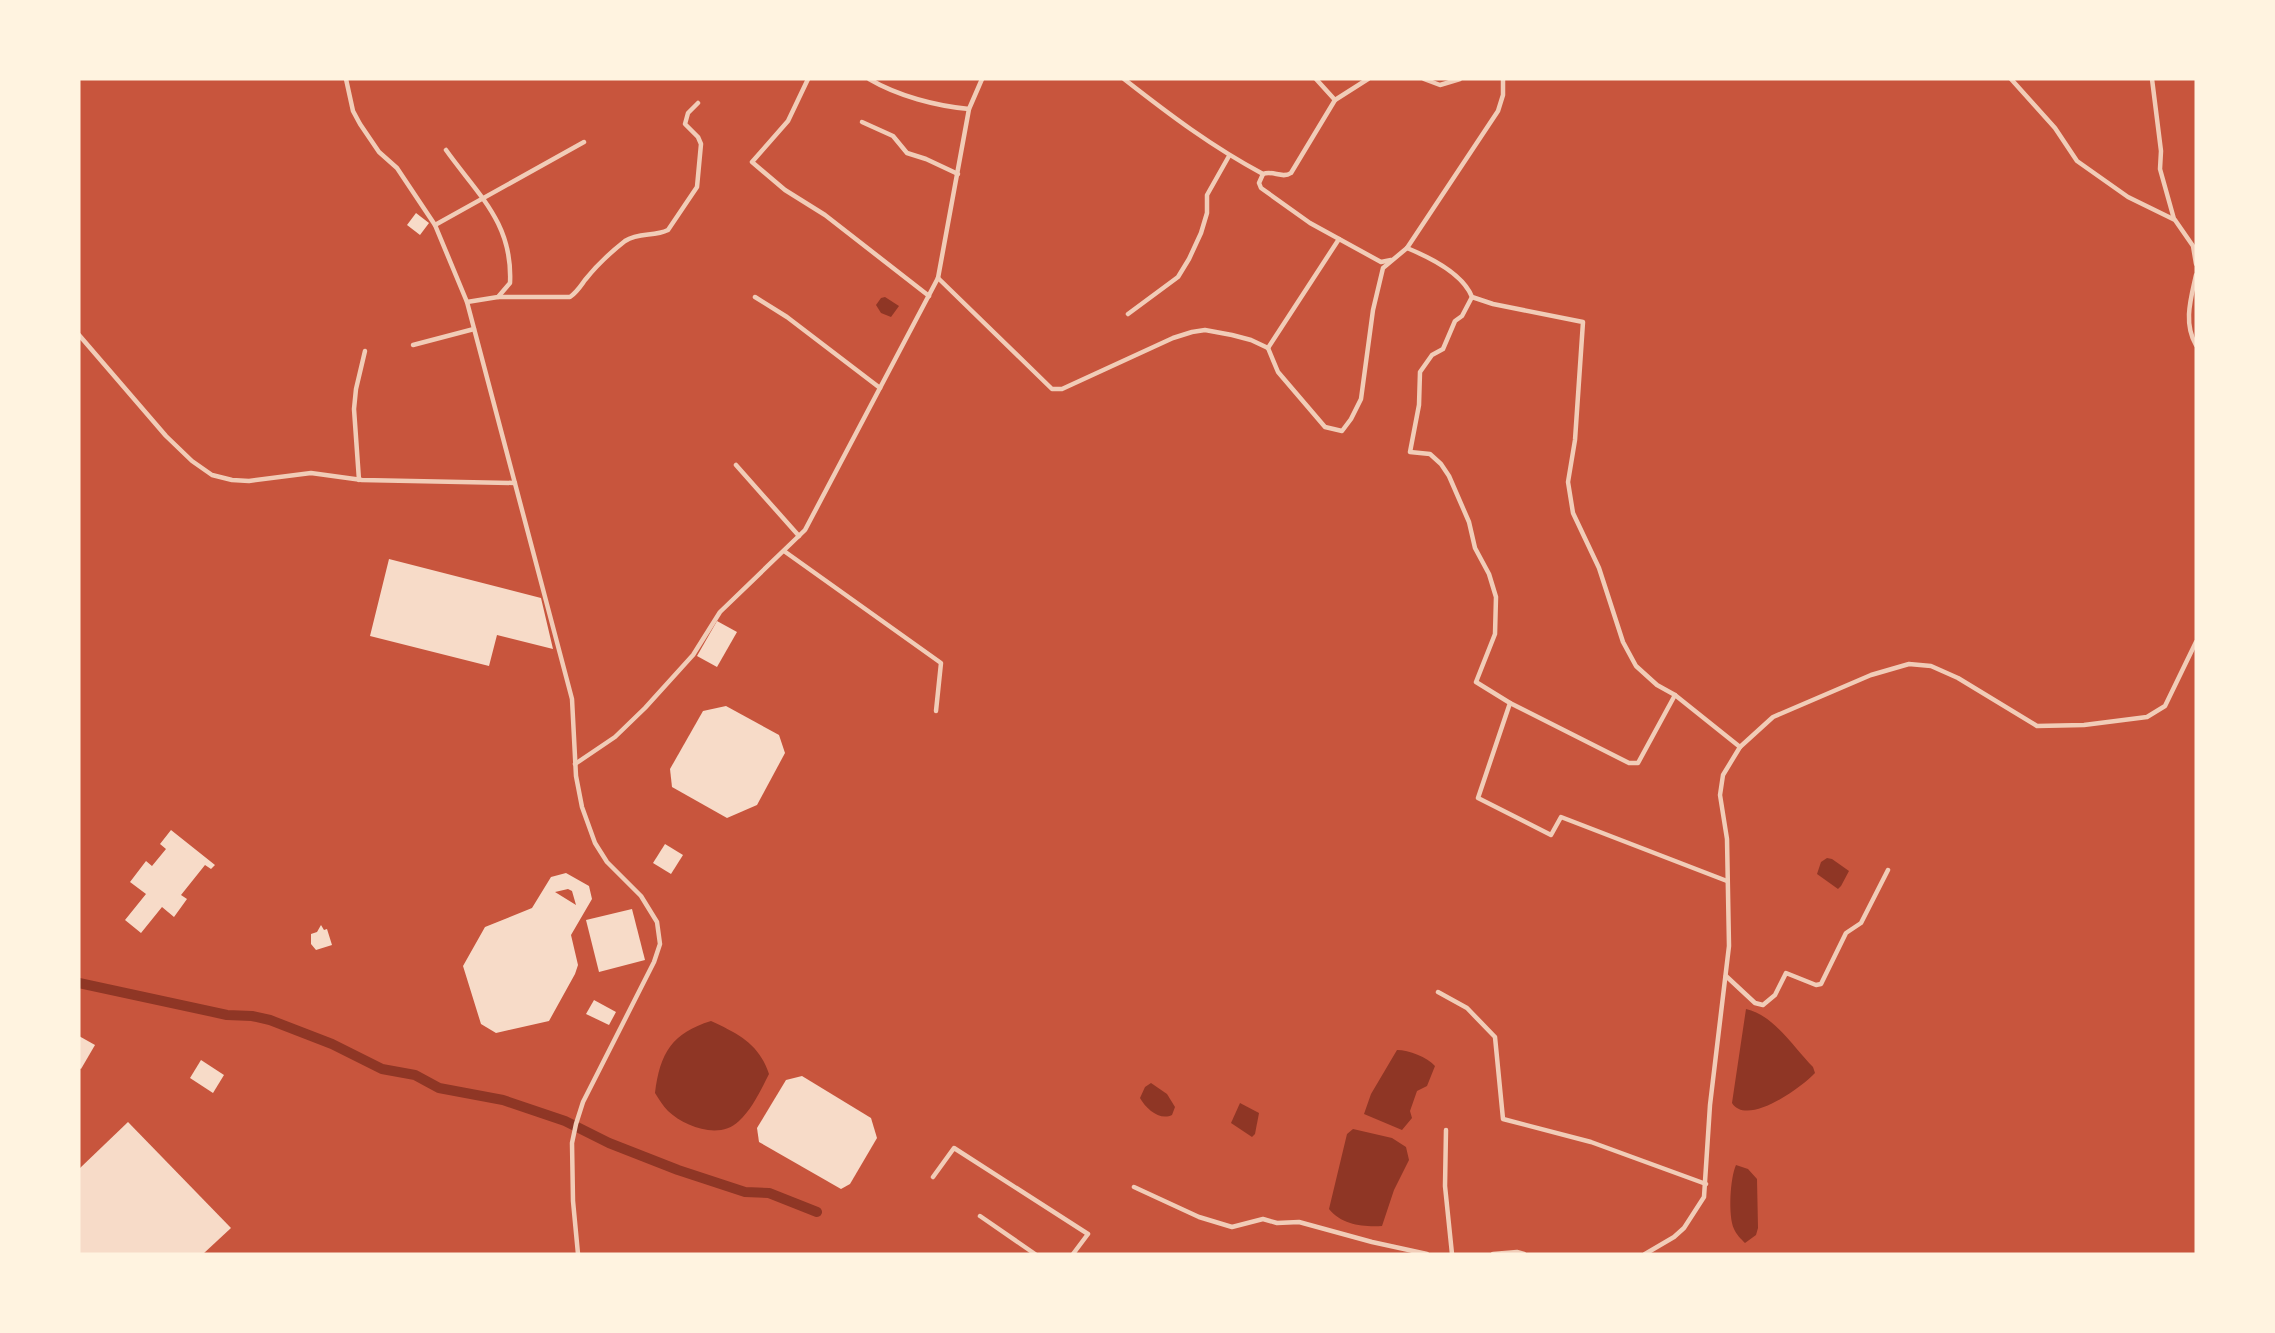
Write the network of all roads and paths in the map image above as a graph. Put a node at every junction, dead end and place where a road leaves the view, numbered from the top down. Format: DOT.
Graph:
graph roads {
  1 [pos="346,79"];
  2 [pos="808,79"];
  3 [pos="869,79"];
  4 [pos="982,79"];
  5 [pos="1124,79"];
  6 [pos="1316,79"];
  7 [pos="1368,79"];
  8 [pos="1424,79"];
  9 [pos="1460,79"];
  10 [pos="1503,79"];
  11 [pos="2011,79"];
  12 [pos="2152,79"];
  13 [pos="1335,100"];
  14 [pos="698,103"];
  15 [pos="969,108"];
  16 [pos="862,122"];
  17 [pos="584,142"];
  18 [pos="446,150"];
  19 [pos="1229,156"];
  20 [pos="958,174"];
  21 [pos="1263,174"];
  22 [pos="484,197"];
  23 [pos="2175,220"];
  24 [pos="435,225"];
  25 [pos="1339,239"];
  26 [pos="1407,248"];
  27 [pos="1395,259"];
  28 [pos="2196,264"];
  29 [pos="2196,275"];
  30 [pos="938,278"];
  31 [pos="929,296"];
  32 [pos="498,297"];
  33 [pos="755,297"];
  34 [pos="1472,297"];
  35 [pos="467,302"];
  36 [pos="1128,314"];
  37 [pos="474,329"];
  38 [pos="79,335"];
  39 [pos="413,345"];
  40 [pos="2196,345"];
  41 [pos="1268,348"];
  42 [pos="365,351"];
  43 [pos="880,388"];
  44 [pos="736,465"];
  45 [pos="359,480"];
  46 [pos="514,483"];
  47 [pos="799,536"];
  48 [pos="784,551"];
  49 [pos="2196,642"];
  50 [pos="1675,695"];
  51 [pos="1510,704"];
  52 [pos="936,711"];
  53 [pos="1740,747"];
  54 [pos="575,764"];
  55 [pos="1888,870"];
  56 [pos="1727,881"];
  57 [pos="1726,976"];
  58 [pos="1438,992"];
  59 [pos="1446,1130"];
  60 [pos="933,1177"];
  61 [pos="1706,1184"];
  62 [pos="1134,1187"];
  63 [pos="980,1216"];
  64 [pos="578,1254"];
  65 [pos="1035,1254"];
  66 [pos="1073,1254"];
  67 [pos="1427,1254"];
  68 [pos="1452,1254"];
  69 [pos="1493,1254"];
  70 [pos="1524,1254"];
  71 [pos="1645,1254"];
  1 -- 24 [label="street"];
  2 -- 31 [label="street"];
  3 -- 15 [label="street"];
  4 -- 15 [label="street"];
  5 -- 19 [label="street"];
  6 -- 13 [label="street"];
  7 -- 13 [label="street"];
  8 -- 9 [label="street"];
  10 -- 26 [label="street"];
  11 -- 23 [label="street"];
  12 -- 23 [label="street"];
  13 -- 21 [label="street"];
  14 -- 32 [label="street"];
  15 -- 20 [label="street"];
  16 -- 20 [label="street"];
  17 -- 22 [label="street"];
  18 -- 22 [label="street"];
  19 -- 21 [label="street"];
  19 -- 36 [label="street"];
  20 -- 30 [label="street"];
  21 -- 25 [label="street"];
  22 -- 24 [label="street"];
  22 -- 32 [label="street"];
  23 -- 28 [label="street"];
  24 -- 35 [label="street"];
  25 -- 27 [label="street"];
  25 -- 41 [label="street"];
  26 -- 27 [label="street"];
  26 -- 34 [label="street"];
  27 -- 41 [label="street"];
  29 -- 40 [label="street"];
  30 -- 31 [label="street"];
  30 -- 41 [label="street"];
  31 -- 43 [label="street"];
  32 -- 35 [label="street"];
  33 -- 43 [label="street"];
  34 -- 50 [label="street"];
  34 -- 51 [label="street"];
  35 -- 37 [label="street"];
  37 -- 39 [label="street"];
  37 -- 46 [label="street"];
  38 -- 45 [label="street"];
  42 -- 45 [label="street"];
  43 -- 47 [label="street"];
  44 -- 47 [label="street"];
  45 -- 46 [label="street"];
  46 -- 54 [label="street"];
  47 -- 48 [label="street"];
  48 -- 52 [label="street"];
  48 -- 54 [label="street"];
  49 -- 53 [label="street"];
  50 -- 51 [label="street"];
  50 -- 53 [label="street"];
  51 -- 56 [label="street"];
  53 -- 56 [label="street"];
  54 -- 64 [label="street"];
  55 -- 57 [label="street"];
  56 -- 57 [label="street"];
  57 -- 61 [label="street"];
  58 -- 61 [label="street"];
  59 -- 68 [label="street"];
  60 -- 66 [label="street"];
  61 -- 71 [label="street"];
  62 -- 67 [label="street"];
  63 -- 65 [label="street"];
  69 -- 70 [label="street"];
}
